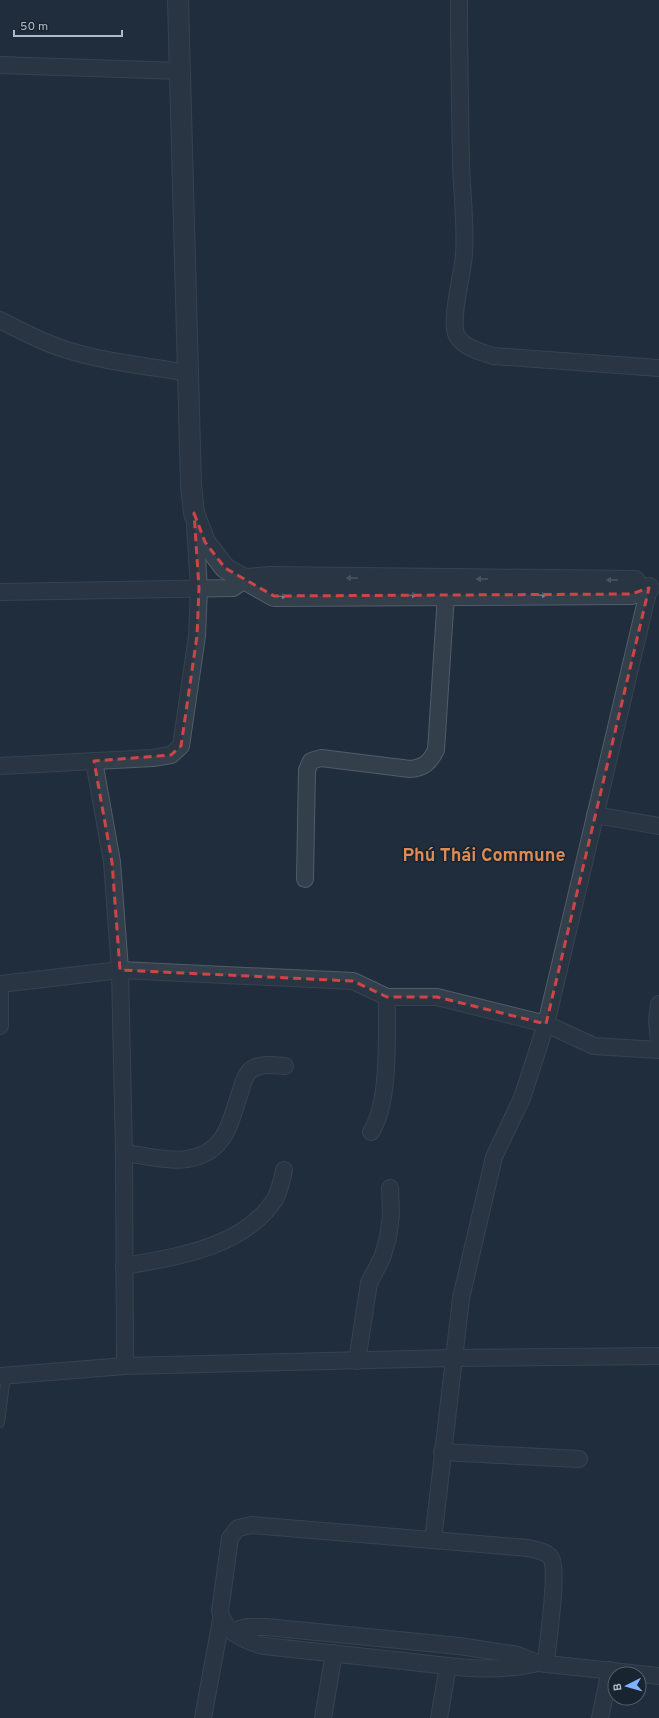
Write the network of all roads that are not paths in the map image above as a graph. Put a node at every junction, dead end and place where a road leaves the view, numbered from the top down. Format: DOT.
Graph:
graph roads {
  1 [pos="178,0"];
  2 [pos="459,0"];
  3 [pos="0,65"];
  4 [pos="180,71"];
  5 [pos="0,320"];
  6 [pos="659,368"];
  7 [pos="188,374"];
  8 [pos="194,513"];
  9 [pos="246,580"];
  10 [pos="199,588"];
  11 [pos="654,588"];
  12 [pos="0,592"];
  13 [pos="446,595"];
  14 [pos="94,761"];
  15 [pos="0,766"];
  16 [pos="595,815"];
  17 [pos="659,826"];
  18 [pos="305,879"];
  19 [pos="120,970"];
  20 [pos="0,984"];
  21 [pos="0,992"];
  22 [pos="388,997"];
  23 [pos="659,1004"];
  24 [pos="546,1024"];
  25 [pos="0,1026"];
  26 [pos="659,1042"];
  27 [pos="659,1050"];
  28 [pos="285,1066"];
  29 [pos="372,1132"];
  30 [pos="124,1153"];
  31 [pos="284,1170"];
  32 [pos="390,1188"];
  33 [pos="124,1266"];
  34 [pos="659,1356"];
  35 [pos="453,1358"];
  36 [pos="357,1361"];
  37 [pos="125,1366"];
  38 [pos="3,1376"];
  39 [pos="0,1423"];
  40 [pos="442,1452"];
  41 [pos="579,1459"];
  42 [pos="433,1540"];
  43 [pos="227,1626"];
  44 [pos="334,1654"];
  45 [pos="542,1663"];
  46 [pos="448,1666"];
  47 [pos="607,1670"];
  48 [pos="647,1675"];
  49 [pos="659,1676"];
  50 [pos="607,1684"];
  51 [pos="203,1718"];
  52 [pos="323,1718"];
  53 [pos="439,1718"];
  54 [pos="600,1718"];
  1 -- 4 [label="street"];
  2 -- 6 [label="street"];
  3 -- 4 [label="street"];
  4 -- 7 [label="street"];
  5 -- 7 [label="street"];
  7 -- 8 [label="street"];
  8 -- 9 [label="street"];
  8 -- 10 [label="street"];
  9 -- 10 [label="street"];
  11 -- 9 [label="street, one-way"];
  9 -- 13 [label="street, one-way"];
  10 -- 12 [label="street"];
  10 -- 14 [label="street"];
  13 -- 11 [label="street, one-way"];
  11 -- 16 [label="street"];
  13 -- 18 [label="street"];
  14 -- 15 [label="street"];
  14 -- 19 [label="street"];
  16 -- 17 [label="street"];
  16 -- 24 [label="street"];
  19 -- 20 [label="street"];
  19 -- 22 [label="street"];
  19 -- 30 [label="street"];
  21 -- 25 [label="street"];
  22 -- 24 [label="street"];
  22 -- 29 [label="street"];
  23 -- 26 [label="street"];
  24 -- 27 [label="street"];
  24 -- 35 [label="street"];
  28 -- 30 [label="street"];
  30 -- 33 [label="street"];
  31 -- 33 [label="street"];
  32 -- 36 [label="street"];
  33 -- 37 [label="street"];
  34 -- 35 [label="street"];
  35 -- 36 [label="street"];
  35 -- 40 [label="street"];
  36 -- 37 [label="street"];
  37 -- 38 [label="street"];
  38 -- 39 [label="lane"];
  40 -- 41 [label="street"];
  40 -- 42 [label="street"];
  42 -- 43 [label="street"];
  42 -- 45 [label="street"];
  43 -- 44 [label="street"];
  43 -- 45 [label="street"];
  43 -- 51 [label="street"];
  44 -- 46 [label="street"];
  44 -- 52 [label="street"];
  45 -- 46 [label="street"];
  45 -- 47 [label="street"];
  46 -- 53 [label="street"];
  48 -- 49 [label="street"];
  50 -- 54 [label="street"];
}
